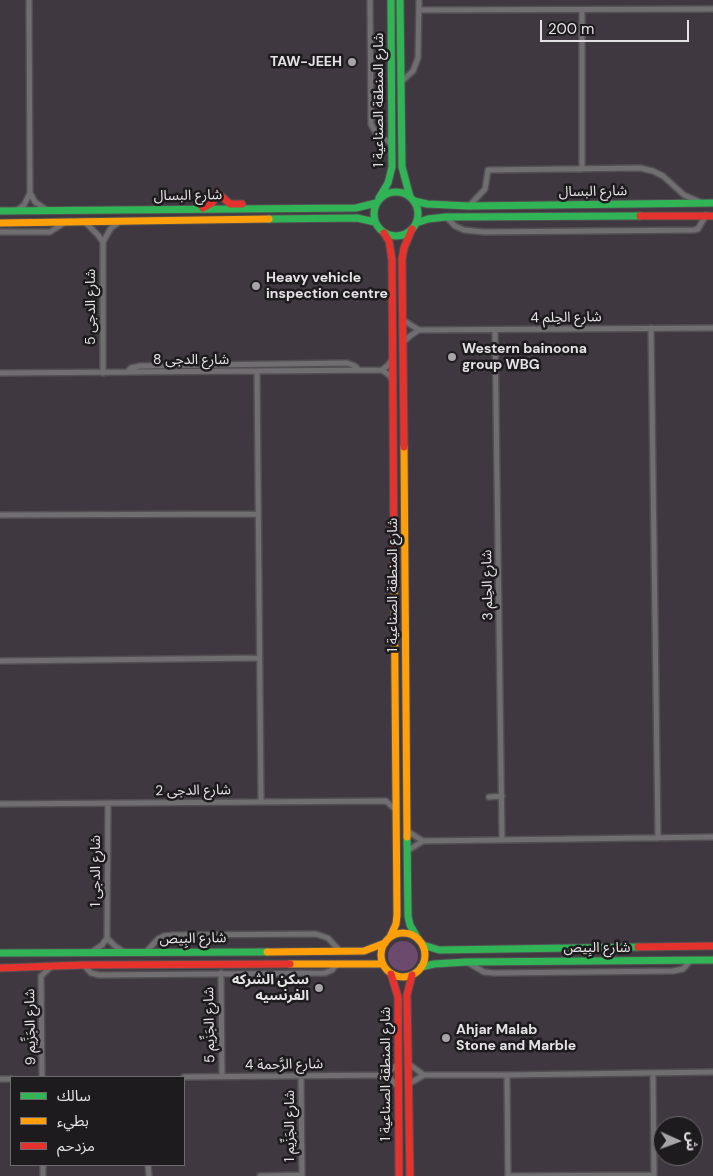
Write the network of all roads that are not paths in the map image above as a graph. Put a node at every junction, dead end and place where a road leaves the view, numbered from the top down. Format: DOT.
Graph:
graph roads {
  1 [pos="29,0"];
  2 [pos="370,0"];
  3 [pos="391,0"];
  4 [pos="400,0"];
  5 [pos="419,0"];
  6 [pos="713,9"];
  7 [pos="419,10"];
  8 [pos="582,10"];
  9 [pos="401,82"];
  10 [pos="392,144"];
  11 [pos="582,169"];
  12 [pos="30,193"];
  13 [pos="412,199"];
  14 [pos="378,201"];
  15 [pos="703,203"];
  16 [pos="713,203"];
  17 [pos="469,206"];
  18 [pos="257,208"];
  19 [pos="197,209"];
  20 [pos="48,210"];
  21 [pos="0,211"];
  22 [pos="16,211"];
  23 [pos="710,216"];
  24 [pos="446,217"];
  25 [pos="119,221"];
  26 [pos="66,222"];
  27 [pos="84,222"];
  28 [pos="375,222"];
  29 [pos="0,223"];
  30 [pos="414,226"];
  31 [pos="0,232"];
  32 [pos="384,233"];
  33 [pos="103,242"];
  34 [pos="403,320"];
  35 [pos="651,328"];
  36 [pos="713,328"];
  37 [pos="420,330"];
  38 [pos="495,331"];
  39 [pos="403,342"];
  40 [pos="393,358"];
  41 [pos="359,370"];
  42 [pos="382,370"];
  43 [pos="257,371"];
  44 [pos="126,372"];
  45 [pos="102,373"];
  46 [pos="0,374"];
  47 [pos="393,382"];
  48 [pos="257,514"];
  49 [pos="0,515"];
  50 [pos="259,658"];
  51 [pos="0,661"];
  52 [pos="396,787"];
  53 [pos="502,796"];
  54 [pos="489,797"];
  55 [pos="260,801"];
  56 [pos="386,801"];
  57 [pos="0,804"];
  58 [pos="108,804"];
  59 [pos="396,811"];
  60 [pos="407,831"];
  61 [pos="713,837"];
  62 [pos="658,838"];
  63 [pos="502,840"];
  64 [pos="423,841"];
  65 [pos="407,851"];
  66 [pos="107,938"];
  67 [pos="388,940"];
  68 [pos="421,942"];
  69 [pos="713,946"];
  70 [pos="339,950"];
  71 [pos="90,952"];
  72 [pos="126,952"];
  73 [pos="146,952"];
  74 [pos="0,953"];
  75 [pos="691,960"];
  76 [pos="713,960"];
  77 [pos="466,962"];
  78 [pos="337,964"];
  79 [pos="383,964"];
  80 [pos="84,965"];
  81 [pos="30,967"];
  82 [pos="51,967"];
  83 [pos="422,967"];
  84 [pos="0,968"];
  85 [pos="221,973"];
  86 [pos="391,974"];
  87 [pos="412,975"];
  88 [pos="41,976"];
  89 [pos="399,1064"];
  90 [pos="410,1065"];
  91 [pos="713,1072"];
  92 [pos="653,1073"];
  93 [pos="384,1075"];
  94 [pos="424,1075"];
  95 [pos="507,1075"];
  96 [pos="42,1076"];
  97 [pos="301,1076"];
  98 [pos="185,1077"];
  99 [pos="222,1077"];
  100 [pos="410,1083"];
  101 [pos="398,1087"];
  102 [pos="260,1176"];
  103 [pos="302,1176"];
  104 [pos="399,1176"];
  105 [pos="410,1176"];
  106 [pos="508,1176"];
  107 [pos="654,1176"];
  1 -- 12 [label="street"];
  2 -- 10 [label="street"];
  3 -- 10 [label="street, شارع المنطقة الصناعية 1"];
  4 -- 9 [label="street, شارع المنطقة الصناعية 1"];
  5 -- 7 [label="street"];
  6 -- 8 [label="street"];
  7 -- 8 [label="street"];
  7 -- 9 [label="street"];
  8 -- 11 [label="street"];
  9 -- 13 [label="street, شارع المنطقة الصناعية 1"];
  10 -- 14 [label="street, شارع المنطقة الصناعية 1"];
  11 -- 15 [label="street"];
  11 -- 17 [label="street"];
  12 -- 20 [label="street"];
  12 -- 22 [label="street"];
  13 -- 14 [label="street"];
  13 -- 17 [label="street, شارع البسال"];
  13 -- 30 [label="street"];
  14 -- 18 [label="street, شارع البسال"];
  14 -- 28 [label="street"];
  15 -- 16 [label="street, شارع البسال"];
  15 -- 17 [label="street, شارع البسال"];
  18 -- 19 [label="street, شارع البسال"];
  18 -- 19 [label="street"];
  19 -- 20 [label="street, شارع البسال"];
  20 -- 22 [label="street, شارع البسال"];
  21 -- 22 [label="street, شارع البسال"];
  23 -- 24 [label="street, شارع البسال"];
  23 -- 24 [label="street"];
  24 -- 30 [label="street, شارع البسال"];
  25 -- 27 [label="street, شارع البسال"];
  25 -- 28 [label="street, شارع البسال"];
  25 -- 33 [label="street"];
  26 -- 27 [label="street, شارع البسال"];
  26 -- 29 [label="street, شارع البسال"];
  26 -- 31 [label="street"];
  27 -- 33 [label="street"];
  28 -- 32 [label="street"];
  30 -- 32 [label="street"];
  30 -- 34 [label="street, شارع المنطقة الصناعية 1"];
  32 -- 40 [label="street, شارع المنطقة الصناعية 1"];
  33 -- 45 [label="street, شارع الدجى 5"];
  34 -- 37 [label="street, شارع الحِلم 4"];
  34 -- 39 [label="street, شارع المنطقة الصناعية 1"];
  35 -- 36 [label="street, شارع الحِلم 4"];
  35 -- 38 [label="street, شارع الحِلم 4"];
  35 -- 62 [label="street"];
  37 -- 38 [label="street, شارع الحِلم 4"];
  37 -- 39 [label="street"];
  38 -- 53 [label="street, شارع الحِلم 3"];
  39 -- 60 [label="street, شارع المنطقة الصناعية 1"];
  40 -- 42 [label="street"];
  40 -- 47 [label="street, شارع المنطقة الصناعية 1"];
  41 -- 42 [label="street, شارع الدجى 8"];
  41 -- 43 [label="street, شارع الدجى 8"];
  41 -- 44 [label="street"];
  42 -- 47 [label="street"];
  43 -- 44 [label="street, شارع الدجى 8"];
  43 -- 48 [label="street"];
  44 -- 45 [label="street, شارع الدجى 8"];
  45 -- 46 [label="street, شارع الدجى 8"];
  47 -- 52 [label="street, شارع المنطقة الصناعية 1"];
  48 -- 49 [label="street"];
  48 -- 50 [label="street"];
  50 -- 51 [label="street"];
  50 -- 55 [label="street"];
  52 -- 56 [label="street"];
  52 -- 59 [label="street, شارع المنطقة الصناعية 1"];
  53 -- 54 [label="street"];
  53 -- 63 [label="street, شارع الحِلم 3"];
  55 -- 56 [label="street, شارع الدجى 2"];
  55 -- 58 [label="street, شارع الدجى 2"];
  56 -- 59 [label="street"];
  57 -- 58 [label="street, شارع الدجى 2"];
  58 -- 66 [label="street, شارع الدجى 1"];
  59 -- 67 [label="street, شارع المنطقة الصناعية 1"];
  60 -- 64 [label="street"];
  60 -- 65 [label="street, شارع المنطقة الصناعية 1"];
  61 -- 62 [label="street"];
  62 -- 63 [label="street"];
  63 -- 64 [label="street"];
  64 -- 65 [label="street"];
  65 -- 68 [label="street, شارع المنطقة الصناعية 1"];
  66 -- 71 [label="street"];
  66 -- 72 [label="street"];
  67 -- 68 [label="street"];
  67 -- 70 [label="street, شارع البِيص"];
  67 -- 79 [label="street"];
  68 -- 69 [label="street, شارع البِيص"];
  68 -- 83 [label="street"];
  70 -- 73 [label="street, شارع البِيص"];
  70 -- 73 [label="street"];
  71 -- 72 [label="street, شارع البِيص"];
  71 -- 74 [label="street, شارع البِيص"];
  72 -- 73 [label="street, شارع البِيص"];
  75 -- 76 [label="street, شارع البِيص"];
  75 -- 77 [label="street, شارع البِيص"];
  75 -- 77 [label="street"];
  77 -- 83 [label="street, شارع البِيص"];
  78 -- 79 [label="street, شارع البِيص"];
  78 -- 80 [label="street, شارع البِيص"];
  78 -- 85 [label="street"];
  79 -- 86 [label="street"];
  80 -- 82 [label="street, شارع البِيص"];
  80 -- 85 [label="street"];
  81 -- 82 [label="street, شارع البِيص"];
  81 -- 84 [label="street, شارع البِيص"];
  81 -- 88 [label="street, شارع الجَزِّيم 9"];
  82 -- 88 [label="street, شارع الجَزِّيم 9"];
  83 -- 87 [label="street"];
  85 -- 99 [label="street, شارع الجَزِّيم 5"];
  86 -- 87 [label="street"];
  86 -- 89 [label="street, شارع المنطقة الصناعية 1"];
  87 -- 90 [label="street, شارع المنطقة الصناعية 1"];
  88 -- 96 [label="street, شارع الجَزِّيم 9"];
  89 -- 93 [label="street"];
  89 -- 101 [label="street, شارع المنطقة الصناعية 1"];
  90 -- 94 [label="street"];
  90 -- 100 [label="street, شارع المنطقة الصناعية 1"];
  91 -- 92 [label="street"];
  92 -- 95 [label="street"];
  92 -- 107 [label="street"];
  93 -- 97 [label="street, شارع الرَّحمة 4"];
  93 -- 101 [label="street"];
  94 -- 95 [label="street"];
  94 -- 100 [label="street"];
  95 -- 106 [label="street"];
  97 -- 99 [label="street, شارع الرَّحمة 4"];
  97 -- 103 [label="street, شارع الجَزِّيم 1"];
  98 -- 99 [label="street, شارع الرَّحمة 4"];
  100 -- 105 [label="street, شارع المنطقة الصناعية 1"];
  101 -- 104 [label="street, شارع المنطقة الصناعية 1"];
  102 -- 103 [label="street"];
  106 -- 107 [label="street"];
}
